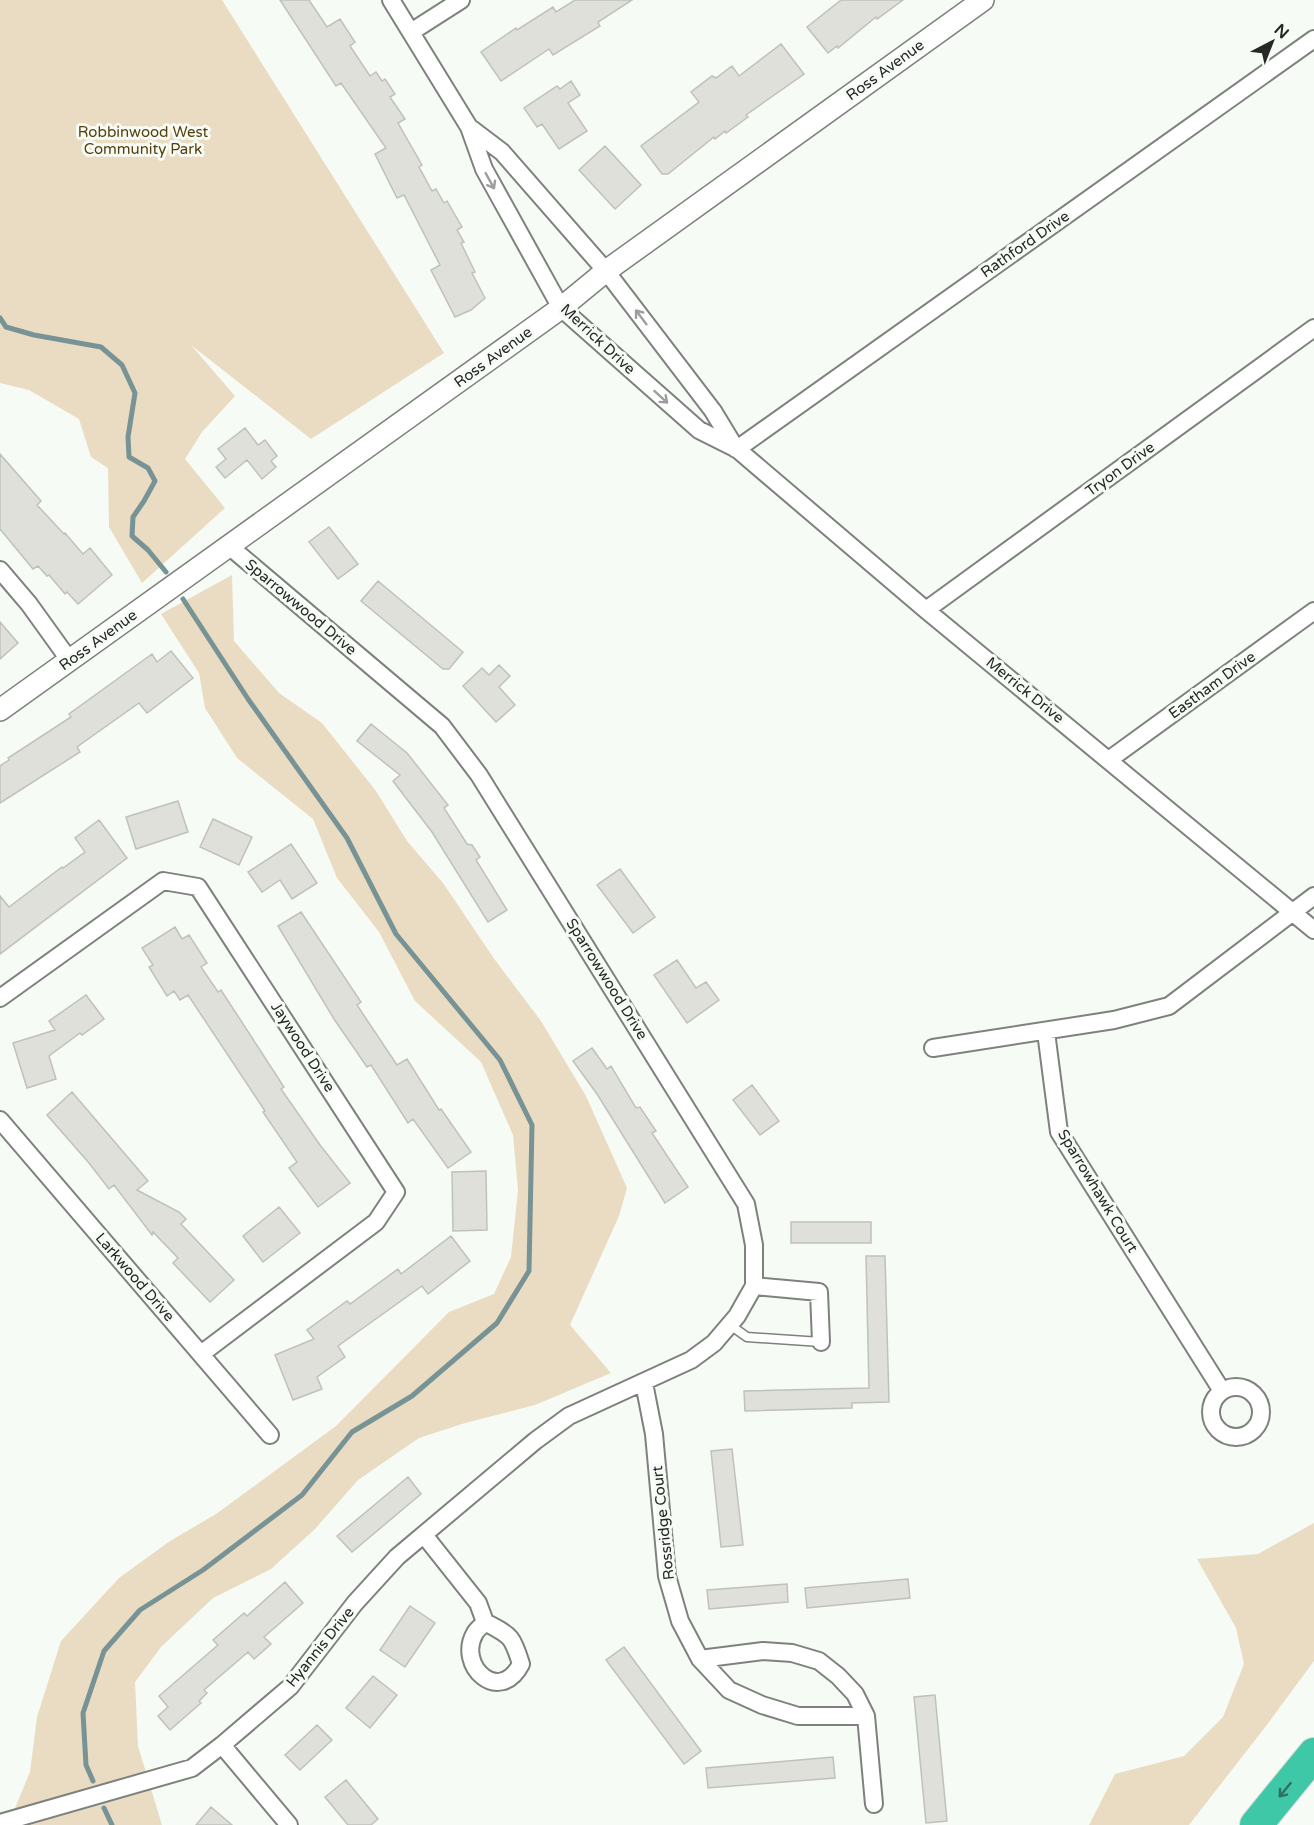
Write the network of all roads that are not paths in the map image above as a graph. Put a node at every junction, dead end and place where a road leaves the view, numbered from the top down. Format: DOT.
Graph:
graph roads {
  1 [pos="391,0"];
  2 [pos="461,0"];
  3 [pos="983,0"];
  4 [pos="411,32"];
  5 [pos="1314,39"];
  6 [pos="469,127"];
  7 [pos="606,271"];
  8 [pos="561,308"];
  9 [pos="1314,328"];
  10 [pos="737,449"];
  11 [pos="229,546"];
  12 [pos="0,570"];
  13 [pos="926,610"];
  14 [pos="1314,611"];
  15 [pos="70,661"];
  16 [pos="0,710"];
  17 [pos="1110,759"];
  18 [pos="1314,896"];
  19 [pos="1293,912"];
  20 [pos="1314,930"];
  21 [pos="0,998"];
  22 [pos="1046,1032"];
  23 [pos="933,1048"];
  24 [pos="0,1120"];
  25 [pos="754,1286"];
  26 [pos="730,1325"];
  27 [pos="820,1342"];
  28 [pos="201,1354"];
  29 [pos="644,1383"];
  30 [pos="1222,1391"];
  31 [pos="569,1416"];
  32 [pos="270,1435"];
  33 [pos="424,1535"];
  34 [pos="484,1622"];
  35 [pos="700,1659"];
  36 [pos="866,1716"];
  37 [pos="222,1745"];
  38 [pos="1314,1754"];
  39 [pos="874,1804"];
  40 [pos="0,1823"];
  41 [pos="289,1825"];
  42 [pos="1256,1825"];
  1 -- 4 [label="street, Merrick Drive"];
  2 -- 4 [label="street"];
  3 -- 7 [label="street, Ross Avenue"];
  4 -- 6 [label="street, Merrick Drive"];
  5 -- 10 [label="street, Rathford Drive"];
  6 -- 7 [label="street, Merrick Drive"];
  6 -- 8 [label="street, Merrick Drive, one-way"];
  7 -- 8 [label="street, Ross Avenue"];
  10 -- 7 [label="street, Merrick Drive, one-way"];
  8 -- 10 [label="street, Merrick Drive, one-way"];
  8 -- 11 [label="street, Ross Avenue"];
  9 -- 13 [label="street, Tryon Drive"];
  10 -- 13 [label="street, Merrick Drive"];
  11 -- 15 [label="street, Ross Avenue"];
  11 -- 25 [label="street, Sparrowwood Drive"];
  12 -- 15 [label="street"];
  13 -- 17 [label="street, Merrick Drive"];
  14 -- 17 [label="street, Eastham Drive"];
  15 -- 16 [label="street, Ross Avenue"];
  17 -- 19 [label="street, Merrick Drive"];
  18 -- 19 [label="street"];
  19 -- 20 [label="street, Merrick Drive"];
  19 -- 22 [label="street"];
  21 -- 28 [label="street, Jaywood Drive"];
  22 -- 23 [label="street"];
  22 -- 30 [label="street, Sparrowhawk Court"];
  24 -- 28 [label="street, Larkwood Drive"];
  25 -- 26 [label="street, Sparrowwood Drive"];
  25 -- 27 [label="street"];
  26 -- 27 [label="lane"];
  26 -- 29 [label="street, Sparrowwood Drive"];
  28 -- 32 [label="street, Larkwood Drive"];
  29 -- 31 [label="street, Sparrowwood Drive"];
  29 -- 35 [label="street, Rossridge Court"];
  31 -- 33 [label="street, Hyannis Drive"];
  33 -- 34 [label="street"];
  33 -- 37 [label="street, Hyannis Drive"];
  35 -- 36 [label="street, Rossridge Court"];
  35 -- 36 [label="street"];
  36 -- 39 [label="street"];
  37 -- 40 [label="street, Hyannis Drive"];
  37 -- 41 [label="street"];
  38 -- 42 [label="highway, one-way"];
}
